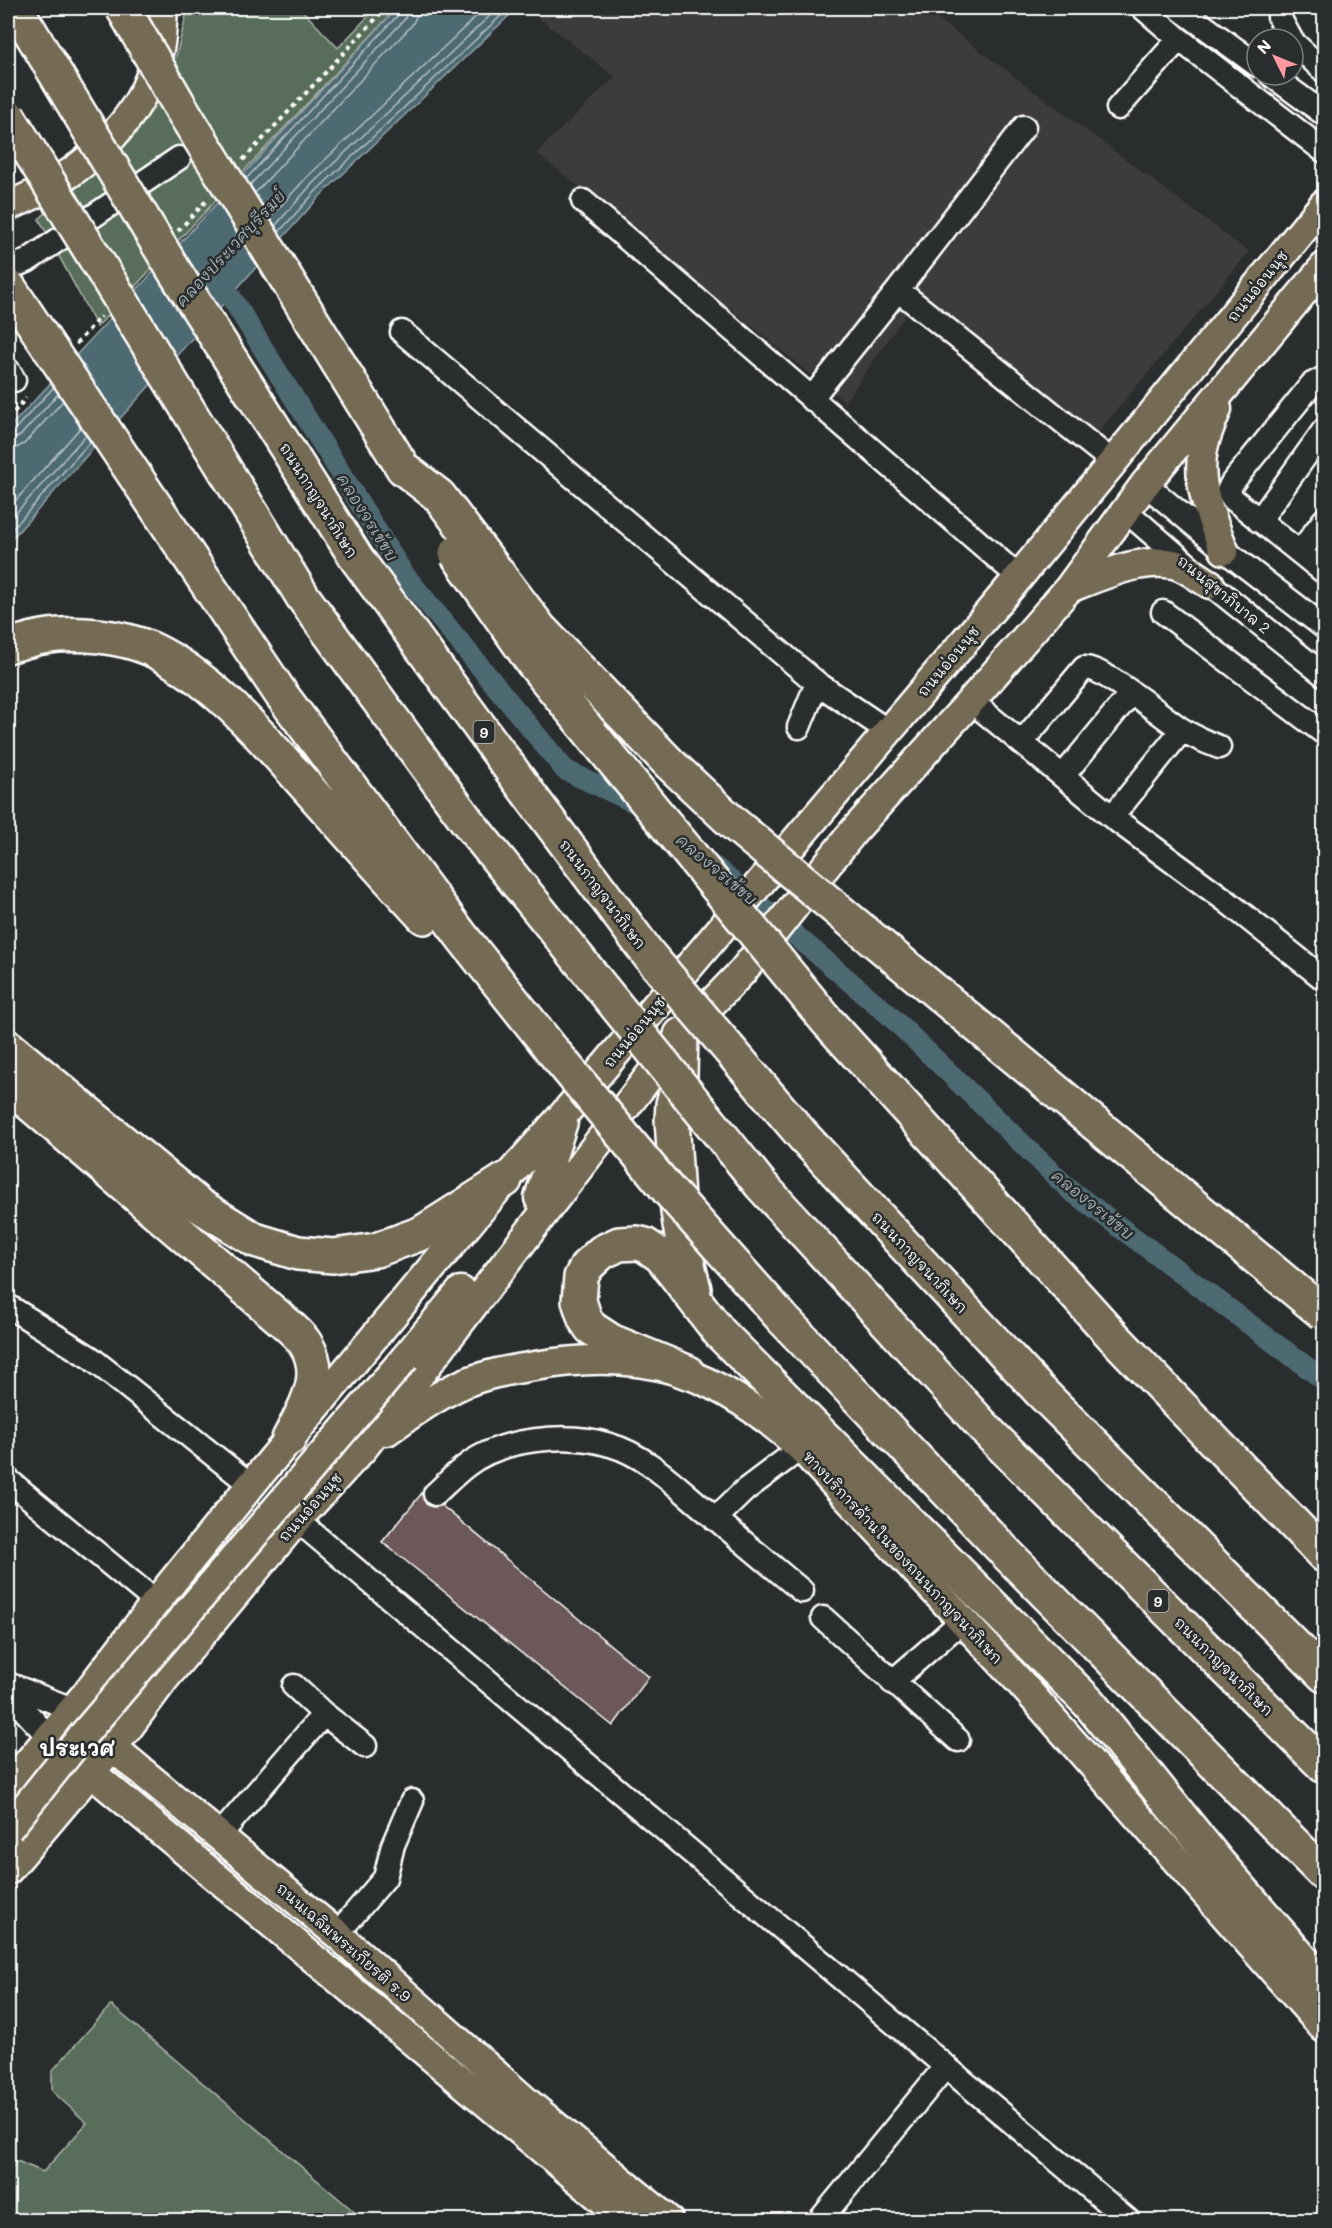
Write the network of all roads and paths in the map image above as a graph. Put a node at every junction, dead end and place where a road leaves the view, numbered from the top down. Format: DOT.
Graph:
graph roads {
  1 [pos="16,8"];
  2 [pos="123,8"];
  3 [pos="163,8"];
  4 [pos="386,8"];
  5 [pos="1143,8"];
  6 [pos="1179,8"];
  7 [pos="1283,8"];
  8 [pos="1285,27"];
  9 [pos="1179,39"];
  10 [pos="1305,53"];
  11 [pos="1245,56"];
  12 [pos="1324,71"];
  13 [pos="1287,87"];
  14 [pos="1118,108"];
  15 [pos="1324,114"];
  16 [pos="8,116"];
  17 [pos="1024,127"];
  18 [pos="1324,151"];
  19 [pos="179,158"];
  20 [pos="239,164"];
  21 [pos="215,191"];
  22 [pos="583,201"];
  23 [pos="1324,204"];
  24 [pos="8,207"];
  25 [pos="176,234"];
  26 [pos="1324,267"];
  27 [pos="8,268"];
  28 [pos="8,286"];
  29 [pos="898,290"];
  30 [pos="106,311"];
  31 [pos="402,332"];
  32 [pos="75,345"];
  33 [pos="1324,378"];
  34 [pos="16,382"];
  35 [pos="1224,390"];
  36 [pos="810,399"];
  37 [pos="8,419"];
  38 [pos="1324,430"];
  39 [pos="1113,462"];
  40 [pos="403,468"];
  41 [pos="1145,484"];
  42 [pos="1093,486"];
  43 [pos="1126,511"];
  44 [pos="1324,520"];
  45 [pos="1259,521"];
  46 [pos="1224,550"];
  47 [pos="1300,552"];
  48 [pos="1324,572"];
  49 [pos="1019,578"];
  50 [pos="1210,584"];
  51 [pos="1069,588"];
  52 [pos="1162,612"];
  53 [pos="1324,627"];
  54 [pos="8,646"];
  55 [pos="1324,675"];
  56 [pos="818,683"];
  57 [pos="1131,693"];
  58 [pos="971,701"];
  59 [pos="799,727"];
  60 [pos="1182,730"];
  61 [pos="888,731"];
  62 [pos="1324,733"];
  63 [pos="1022,742"];
  64 [pos="1219,747"];
  65 [pos="1063,776"];
  66 [pos="1112,818"];
  67 [pos="1324,979"];
  68 [pos="681,1035"];
  69 [pos="8,1047"];
  70 [pos="552,1050"];
  71 [pos="8,1085"];
  72 [pos="565,1113"];
  73 [pos="603,1136"];
  74 [pos="506,1180"];
  75 [pos="539,1198"];
  76 [pos="8,1306"];
  77 [pos="700,1308"];
  78 [pos="1324,1314"];
  79 [pos="687,1372"];
  80 [pos="289,1439"];
  81 [pos="364,1446"];
  82 [pos="801,1448"];
  83 [pos="8,1480"];
  84 [pos="250,1485"];
  85 [pos="435,1494"];
  86 [pos="715,1519"];
  87 [pos="297,1520"];
  88 [pos="1324,1555"];
  89 [pos="802,1591"];
  90 [pos="156,1602"];
  91 [pos="823,1618"];
  92 [pos="962,1621"];
  93 [pos="126,1642"];
  94 [pos="1324,1675"];
  95 [pos="165,1678"];
  96 [pos="892,1682"];
  97 [pos="8,1684"];
  98 [pos="294,1686"];
  99 [pos="8,1693"];
  100 [pos="70,1712"];
  101 [pos="324,1714"];
  102 [pos="49,1737"];
  103 [pos="958,1740"];
  104 [pos="365,1746"];
  105 [pos="112,1747"];
  106 [pos="1324,1766"];
  107 [pos="90,1772"];
  108 [pos="8,1786"];
  109 [pos="412,1801"];
  110 [pos="8,1802"];
  111 [pos="19,1836"];
  112 [pos="219,1836"];
  113 [pos="8,1870"];
  114 [pos="1324,1874"];
  115 [pos="337,1934"];
  116 [pos="1324,1985"];
  117 [pos="1324,2028"];
  118 [pos="946,2066"];
  119 [pos="627,2220"];
  120 [pos="668,2220"];
  121 [pos="820,2220"];
  122 [pos="1128,2220"];
  1 -- 94 [label="highway, ถนนกาญจนาภิเษก / 9, bridge"];
  2 -- 40 [label="highway, bridge"];
  3 -- 24 [label="main road"];
  4 -- 20 [label="path"];
  5 -- 9 [label="street"];
  6 -- 11 [label="street"];
  7 -- 8 [label="street"];
  9 -- 14 [label="street"];
  9 -- 18 [label="street"];
  10 -- 12 [label="street"];
  13 -- 15 [label="street"];
  16 -- 106 [label="highway, ถนนกาญจนาภิเษก / 9, bridge"];
  17 -- 29 [label="street"];
  19 -- 27 [label="street"];
  21 -- 25 [label="path"];
  22 -- 36 [label="street"];
  23 -- 39 [label="main road, ถนนอ่อนนุช"];
  26 -- 35 [label="main road, ถนนอ่อนนุช"];
  28 -- 70 [label="highway"];
  29 -- 36 [label="street"];
  29 -- 39 [label="street"];
  30 -- 32 [label="path"];
  31 -- 56 [label="street"];
  33 -- 45 [label="street"];
  34 -- 37 [label="path"];
  35 -- 41 [label="main road, ถนนอ่อนนุช"];
  35 -- 46 [label="main road"];
  36 -- 49 [label="street"];
  38 -- 45 [label="street"];
  39 -- 41 [label="main road"];
  39 -- 42 [label="main road, ถนนอ่อนนุช"];
  40 -- 78 [label="highway, bridge"];
  40 -- 88 [label="highway, bridge"];
  41 -- 43 [label="main road, ถนนอ่อนนุช"];
  41 -- 46 [label="street"];
  42 -- 43 [label="main road"];
  42 -- 49 [label="main road, ถนนอ่อนนุช"];
  43 -- 50 [label="street, ถนนสุขาภิบาล 2"];
  43 -- 51 [label="main road, ถนนอ่อนนุช"];
  44 -- 47 [label="street"];
  45 -- 47 [label="street"];
  46 -- 53 [label="street"];
  47 -- 48 [label="street"];
  49 -- 61 [label="main road, ถนนอ่อนนุช"];
  50 -- 51 [label="main road"];
  50 -- 55 [label="street, ถนนสุขาภิบาล 2"];
  51 -- 58 [label="main road, ถนนอ่อนนุช"];
  52 -- 62 [label="street"];
  54 -- 70 [label="highway"];
  56 -- 59 [label="street"];
  56 -- 61 [label="street"];
  57 -- 60 [label="street"];
  57 -- 63 [label="street"];
  57 -- 65 [label="street"];
  58 -- 63 [label="street"];
  58 -- 68 [label="main road, ถนนอ่อนนุช, bridge"];
  60 -- 64 [label="street"];
  60 -- 66 [label="street"];
  61 -- 72 [label="main road, ถนนอ่อนนุช, bridge"];
  63 -- 65 [label="street"];
  65 -- 66 [label="street"];
  66 -- 67 [label="street"];
  68 -- 73 [label="main road, ถนนอ่อนนุช"];
  68 -- 77 [label="highway"];
  69 -- 74 [label="highway"];
  70 -- 114 [label="highway, bridge"];
  71 -- 80 [label="highway"];
  72 -- 74 [label="main road, ถนนอ่อนนุช"];
  72 -- 75 [label="main road, ถนนอ่อนนุช"];
  73 -- 75 [label="main road, ถนนอ่อนนุช"];
  73 -- 81 [label="main road, ถนนอ่อนนุช"];
  74 -- 80 [label="main road, ถนนอ่อนนุช"];
  75 -- 111 [label="main road, ถนนอ่อนนุช, bridge"];
  76 -- 84 [label="street"];
  77 -- 79 [label="highway"];
  77 -- 116 [label="highway"];
  79 -- 81 [label="main road, ทางบริการด้านในของถนนกาญจนาภิเษก"];
  79 -- 82 [label="main road, ทางบริการด้านในของถนนกาญจนาภิเษก"];
  80 -- 84 [label="main road, ถนนอ่อนนุช"];
  81 -- 87 [label="main road, ถนนอ่อนนุช"];
  82 -- 86 [label="street"];
  82 -- 92 [label="main road, ทางบริการด้านในของถนนกาญจนาภิเษก"];
  83 -- 90 [label="street"];
  84 -- 90 [label="main road, ถนนอ่อนนุช"];
  85 -- 86 [label="street"];
  86 -- 89 [label="street"];
  87 -- 95 [label="main road, ถนนอ่อนนุช"];
  87 -- 118 [label="street"];
  90 -- 93 [label="main road, ถนนอ่อนนุช"];
  91 -- 96 [label="street"];
  92 -- 96 [label="street"];
  92 -- 117 [label="main road, ทางบริการด้านในของถนนกาญจนาภิเษก"];
  93 -- 95 [label="main road"];
  93 -- 100 [label="main road, ถนนอ่อนนุช"];
  95 -- 105 [label="main road, ถนนอ่อนนุช"];
  96 -- 103 [label="street"];
  97 -- 100 [label="street, ถนนเฉลิมพระเกียรติ ร.9"];
  98 -- 101 [label="street"];
  99 -- 102 [label="street, ถนนเฉลิมพระเกียรติ ร.9"];
  100 -- 102 [label="main road, ถนนอ่อนนุช"];
  100 -- 105 [label="main road, ถนนเฉลิมพระเกียรติ ร.9"];
  101 -- 104 [label="street"];
  101 -- 112 [label="street"];
  102 -- 107 [label="main road, ถนนเฉลิมพระเกียรติ ร.9"];
  102 -- 108 [label="main road, ถนนอ่อนนุช"];
  105 -- 107 [label="main road, ถนนอ่อนนุช"];
  105 -- 112 [label="main road, ถนนเฉลิมพระเกียรติ ร.9"];
  107 -- 111 [label="main road, ถนนอ่อนนุช"];
  107 -- 119 [label="main road, ถนนเฉลิมพระเกียรติ ร.9"];
  109 -- 115 [label="street"];
  110 -- 111 [label="main road"];
  111 -- 113 [label="main road, ถนนอ่อนนุช"];
  112 -- 115 [label="main road, ถนนเฉลิมพระเกียรติ ร.9"];
  115 -- 120 [label="main road, ถนนเฉลิมพระเกียรติ ร.9"];
  118 -- 121 [label="street"];
  118 -- 122 [label="street"];
}
